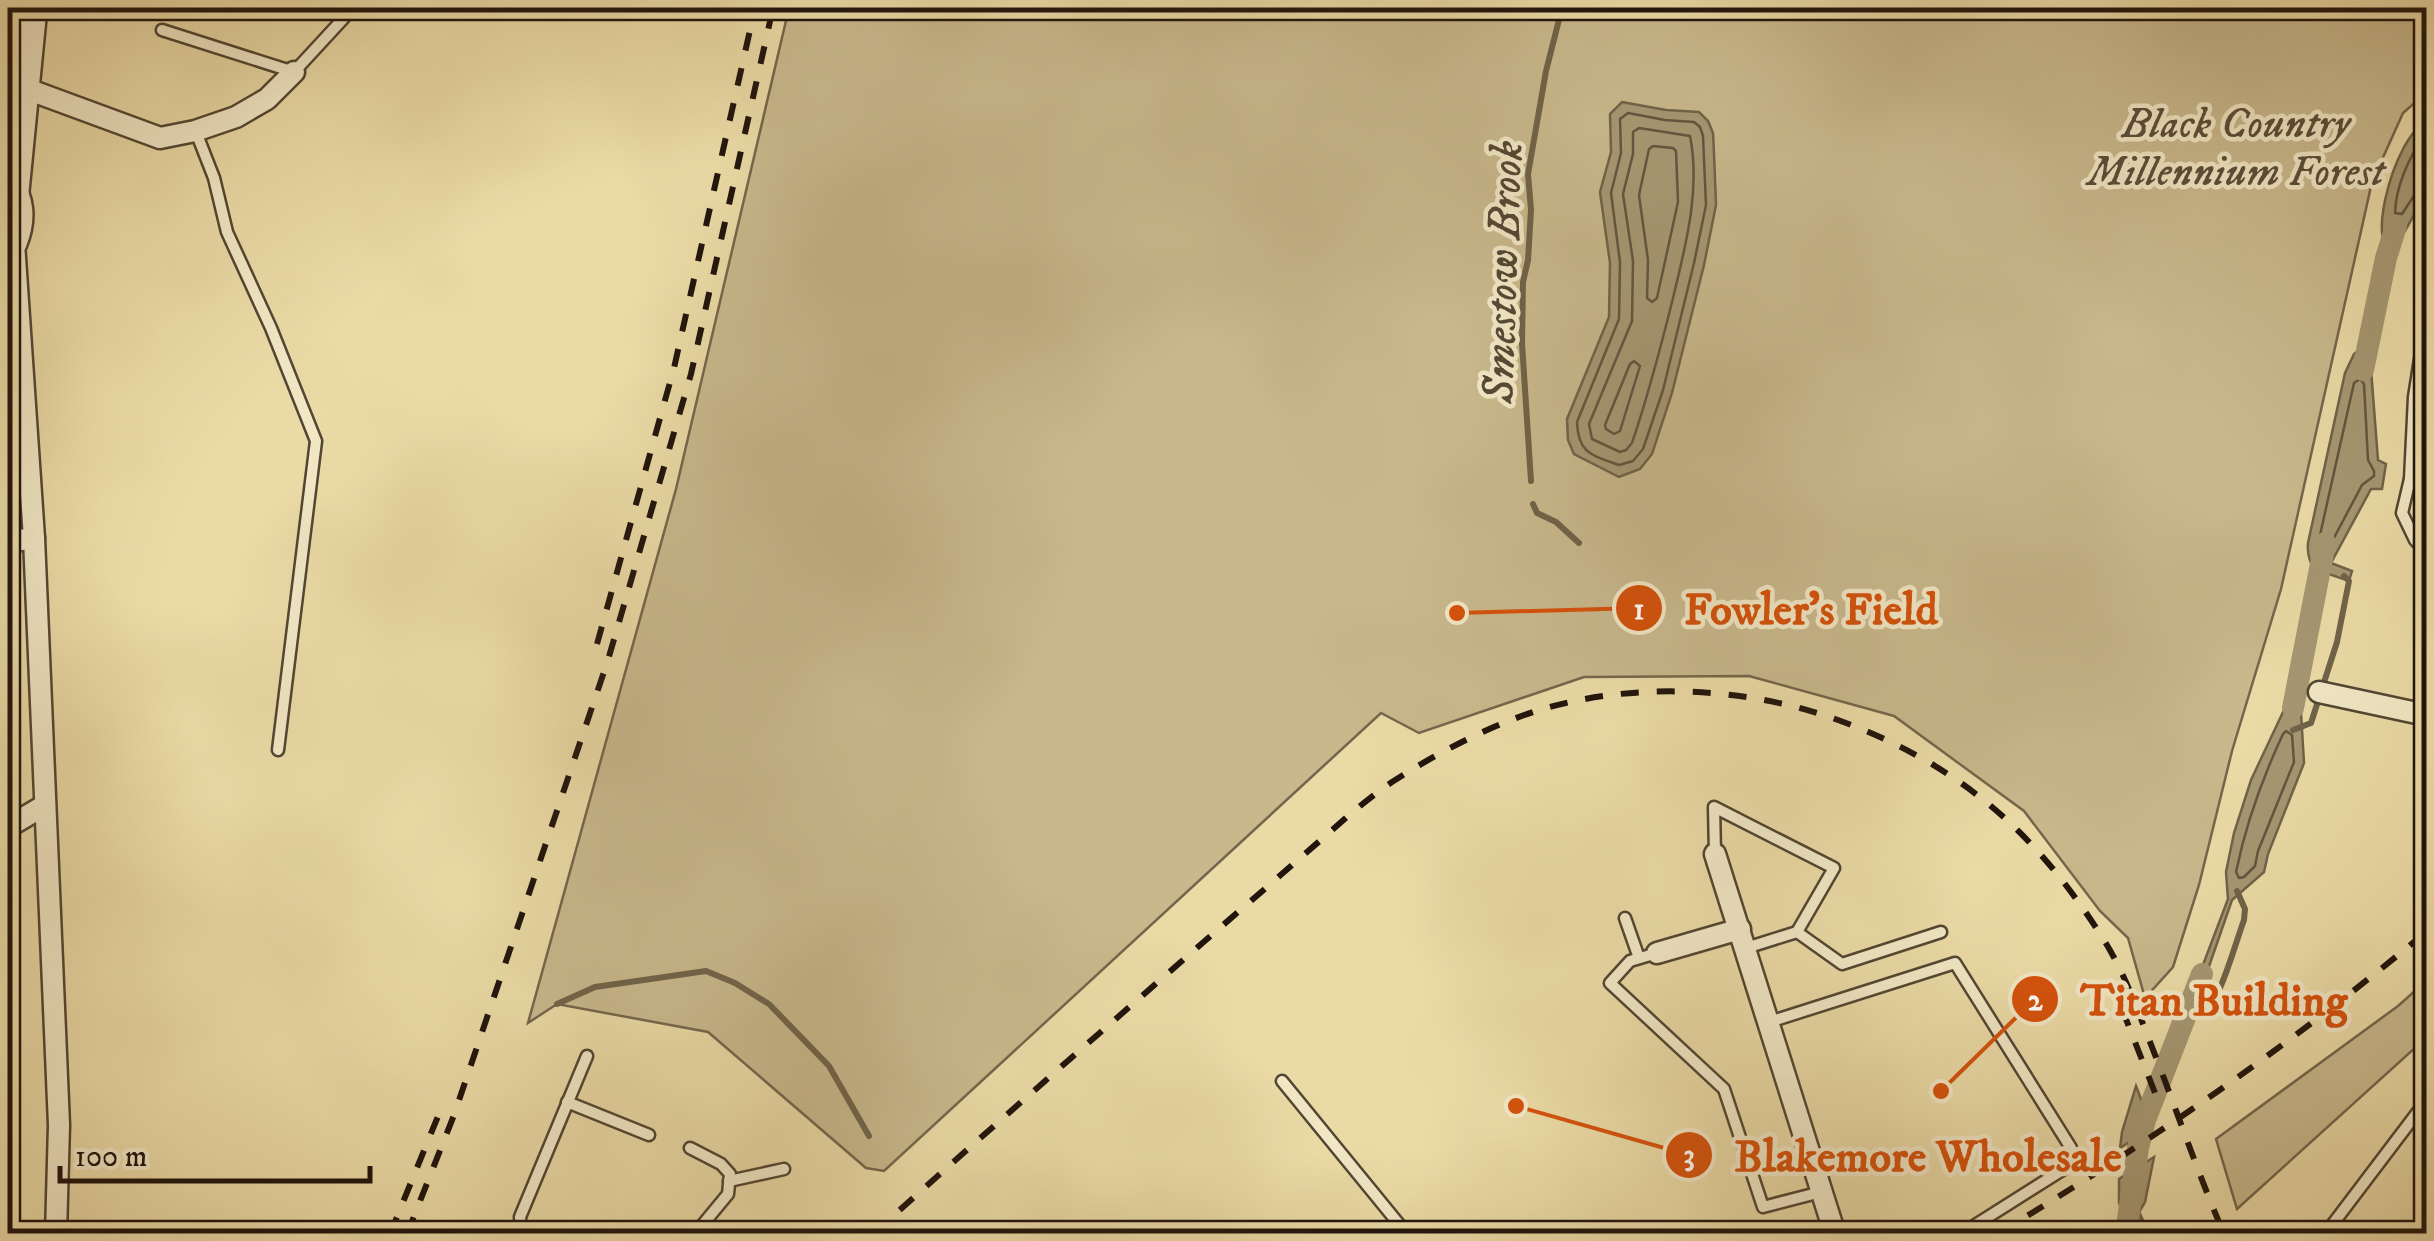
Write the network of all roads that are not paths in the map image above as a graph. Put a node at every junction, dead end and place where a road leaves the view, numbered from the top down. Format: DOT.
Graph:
graph roads {
  1 [pos="34,8"];
  2 [pos="353,8"];
  3 [pos="162,30"];
  4 [pos="294,72"];
  5 [pos="27,89"];
  6 [pos="15,122"];
  7 [pos="196,131"];
  8 [pos="12,184"];
  9 [pos="10,245"];
  10 [pos="2426,321"];
  11 [pos="14,352"];
  12 [pos="2410,479"];
  13 [pos="2426,497"];
  14 [pos="34,538"];
  15 [pos="8,542"];
  16 [pos="2426,552"];
  17 [pos="2319,692"];
  18 [pos="2424,711"];
  19 [pos="278,750"];
  20 [pos="45,805"];
  21 [pos="8,827"];
  22 [pos="1715,854"];
  23 [pos="1625,918"];
  24 [pos="1797,932"];
  25 [pos="1942,932"];
  26 [pos="1743,939"];
  27 [pos="1648,956"];
  28 [pos="1769,1022"];
  29 [pos="586,1056"];
  30 [pos="1282,1081"];
  31 [pos="2426,1101"];
  32 [pos="568,1102"];
  33 [pos="649,1135"];
  34 [pos="690,1148"];
  35 [pos="784,1170"];
  36 [pos="730,1181"];
  37 [pos="1822,1192"];
  38 [pos="56,1234"];
  39 [pos="521,1234"];
  40 [pos="695,1234"];
  41 [pos="1407,1234"];
  42 [pos="1836,1234"];
  43 [pos="1961,1234"];
  44 [pos="2326,1234"];
  1 -- 5 [label="street"];
  2 -- 4 [label="lane"];
  3 -- 4 [label="lane"];
  4 -- 7 [label="street"];
  5 -- 6 [label="street"];
  5 -- 7 [label="street"];
  6 -- 8 [label="street"];
  7 -- 19 [label="lane"];
  8 -- 9 [label="street"];
  9 -- 11 [label="street"];
  10 -- 12 [label="lane"];
  11 -- 14 [label="street"];
  12 -- 13 [label="lane"];
  12 -- 16 [label="lane"];
  14 -- 15 [label="street"];
  14 -- 20 [label="street"];
  17 -- 18 [label="street"];
  20 -- 21 [label="street"];
  20 -- 38 [label="street"];
  22 -- 24 [label="lane"];
  22 -- 26 [label="street"];
  23 -- 27 [label="lane"];
  24 -- 25 [label="lane"];
  24 -- 26 [label="lane"];
  26 -- 27 [label="street"];
  26 -- 28 [label="street"];
  27 -- 37 [label="lane"];
  28 -- 37 [label="street"];
  28 -- 43 [label="lane"];
  29 -- 32 [label="lane"];
  30 -- 41 [label="lane"];
  31 -- 44 [label="lane"];
  32 -- 33 [label="lane"];
  32 -- 39 [label="lane"];
  34 -- 36 [label="lane"];
  35 -- 36 [label="lane"];
  36 -- 40 [label="lane"];
  37 -- 42 [label="street"];
}
